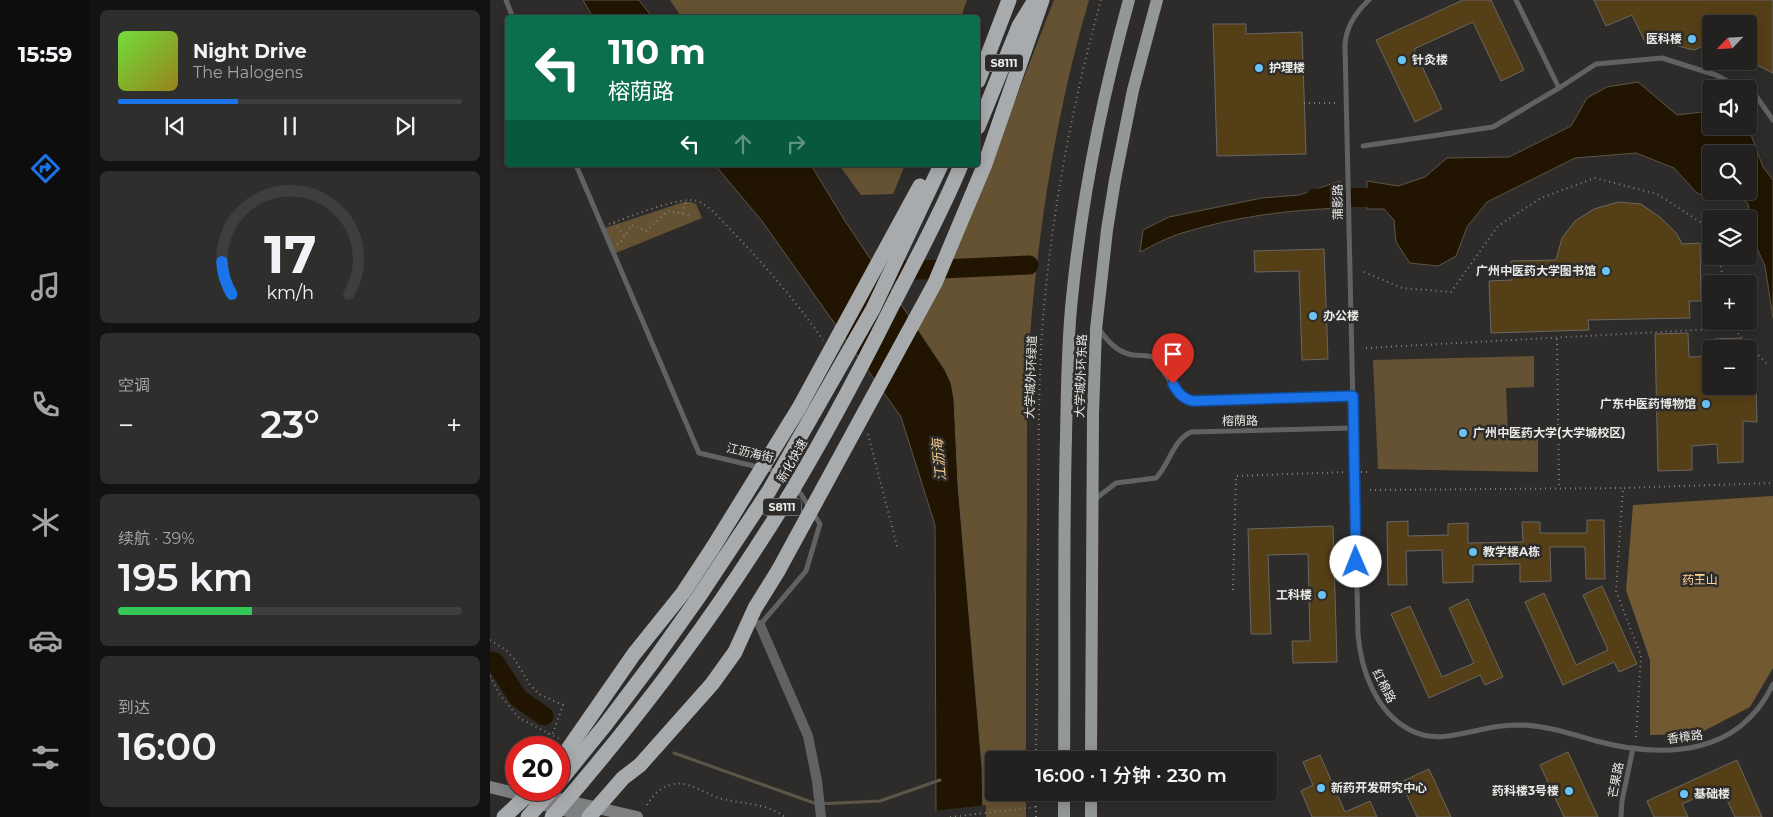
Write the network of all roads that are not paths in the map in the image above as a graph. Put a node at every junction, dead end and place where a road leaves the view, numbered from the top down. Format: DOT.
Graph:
graph roads {
  1 [pos="506,0"];
  2 [pos="1004,0"];
  3 [pos="1009,0"];
  4 [pos="1036,0"];
  5 [pos="1042,0"];
  6 [pos="1128,0"];
  7 [pos="1157,0"];
  8 [pos="1369,0"];
  9 [pos="1516,0"];
  10 [pos="512,15"];
  11 [pos="980,56"];
  12 [pos="980,76"];
  13 [pos="1725,80"];
  14 [pos="1559,88"];
  15 [pos="1757,97"];
  16 [pos="1773,120"];
  17 [pos="980,123"];
  18 [pos="1363,146"];
  19 [pos="577,167"];
  20 [pos="931,167"];
  21 [pos="940,167"];
  22 [pos="961,167"];
  23 [pos="1097,324"];
  24 [pos="1353,396"];
  25 [pos="1353,412"];
  26 [pos="1354,428"];
  27 [pos="1092,502"];
  28 [pos="760,625"];
  29 [pos="1773,684"];
  30 [pos="570,746"];
  31 [pos="1632,748"];
  32 [pos="1064,751"];
  33 [pos="1091,751"];
  34 [pos="570,768"];
  35 [pos="490,786"];
  36 [pos="505,789"];
  37 [pos="521,801"];
  38 [pos="539,801"];
  39 [pos="542,801"];
  40 [pos="568,801"];
  41 [pos="1064,801"];
  42 [pos="1091,801"];
  43 [pos="504,817"];
  44 [pos="528,817"];
  45 [pos="552,817"];
  46 [pos="590,817"];
  47 [pos="637,817"];
  48 [pos="820,817"];
  49 [pos="1064,817"];
  50 [pos="1091,817"];
  51 [pos="1621,817"];
  1 -- 10 [label="lane"];
  2 -- 11 [label="highway"];
  3 -- 12 [label="highway, S8111"];
  4 -- 17 [label="highway, S8111"];
  5 -- 46 [label="highway, bridge"];
  6 -- 32 [label="main road, 大学城外环东路"];
  7 -- 23 [label="main road, 大学城外环东路"];
  8 -- 24 [label="lane, 蒲影路"];
  9 -- 14 [label="lane"];
  13 -- 14 [label="lane"];
  14 -- 18 [label="lane"];
  15 -- 16 [label="lane"];
  19 -- 28 [label="lane, 江沥海街"];
  20 -- 30 [label="highway, bridge"];
  21 -- 34 [label="highway, 新化快速 / S8111, bridge"];
  22 -- 45 [label="highway, 新化快速 / S8111, bridge"];
  23 -- 24 [label="lane, 榕荫路"];
  23 -- 27 [label="main road, 大学城外环东路"];
  24 -- 25 [label="lane, 蒲影路"];
  25 -- 26 [label="lane, 红棉路"];
  26 -- 27 [label="lane, 榕荫路"];
  26 -- 31 [label="lane, 红棉路"];
  27 -- 33 [label="main road, 大学城外环东路"];
  28 -- 48 [label="street, 江沥海街"];
  29 -- 31 [label="lane, 香樟路"];
  31 -- 51 [label="lane, 芒果路"];
  35 -- 36 [label="main road"];
  37 -- 43 [label="highway"];
  38 -- 46 [label="main road"];
  39 -- 44 [label="highway, bridge"];
  40 -- 47 [label="main road"];
  41 -- 49 [label="main road"];
  42 -- 50 [label="main road"];
}
